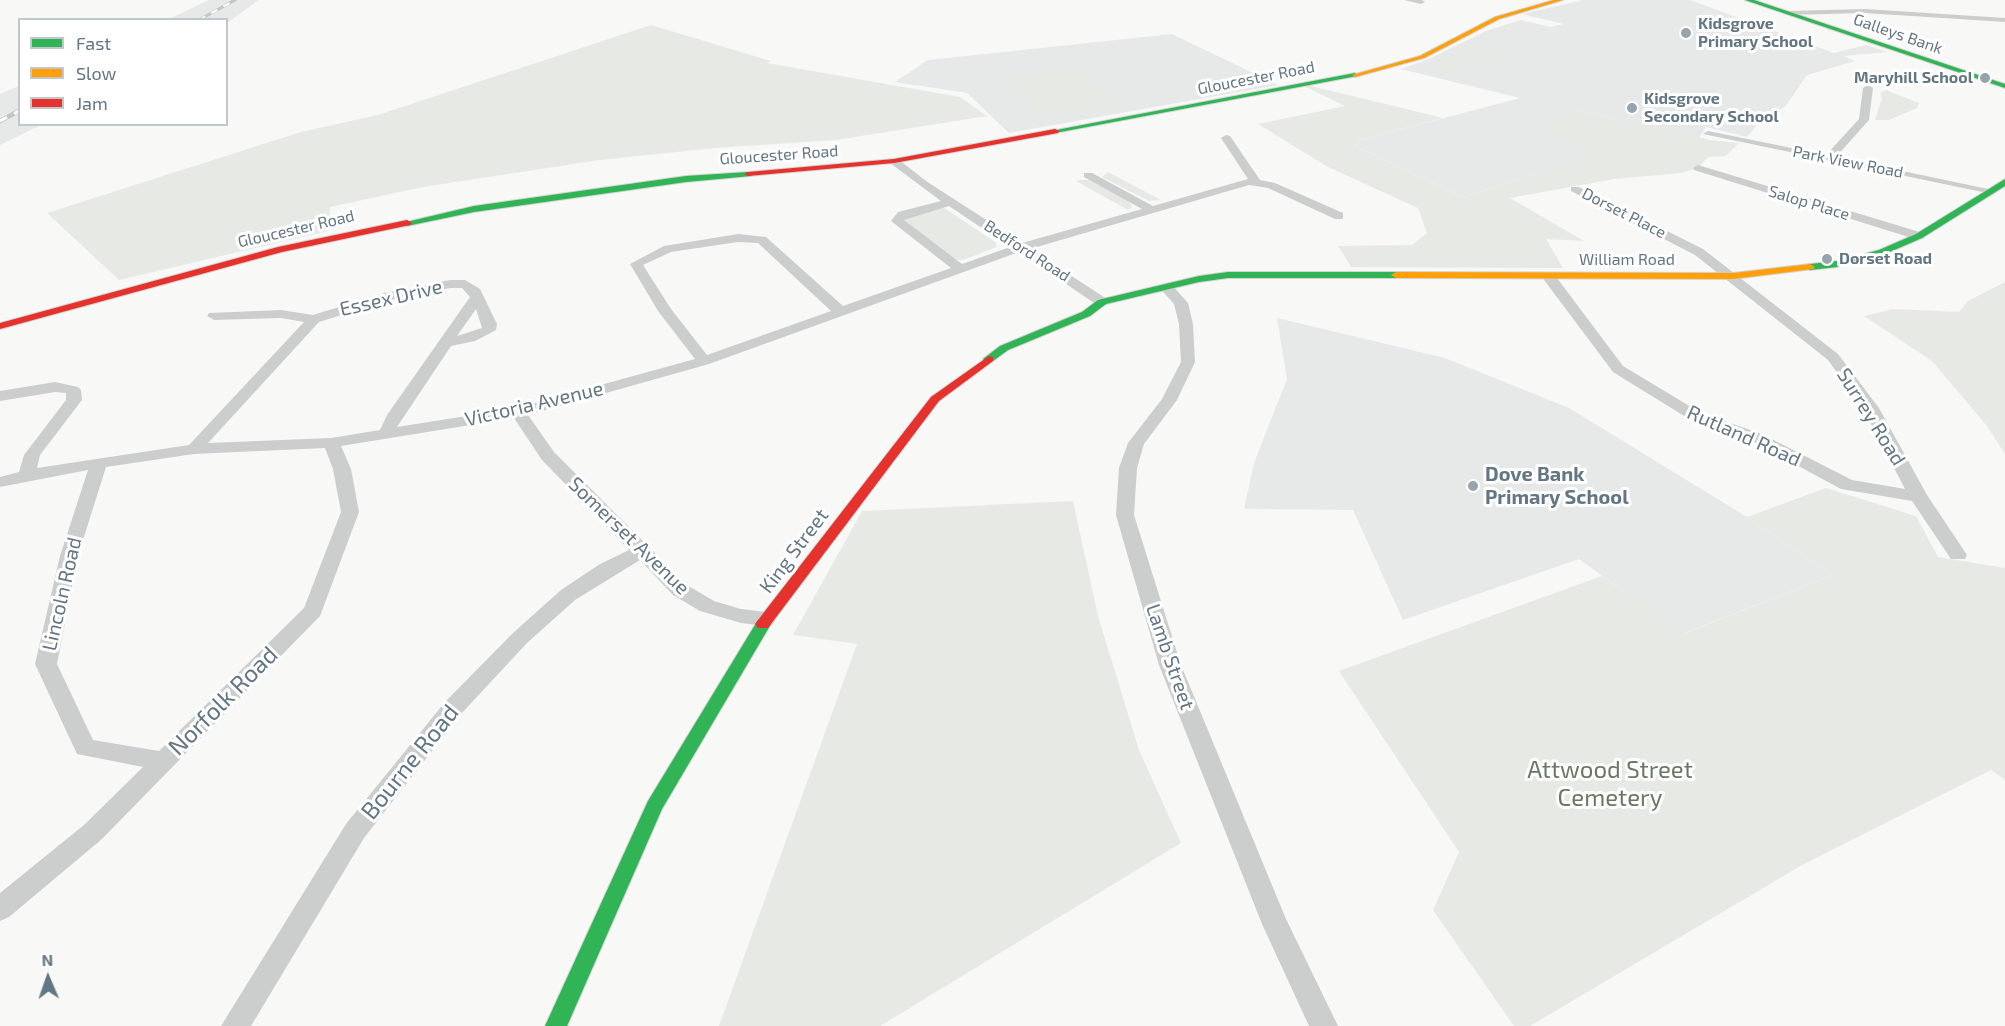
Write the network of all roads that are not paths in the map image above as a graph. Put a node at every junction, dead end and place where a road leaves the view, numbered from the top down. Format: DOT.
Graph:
graph roads {
  1 [pos="1407,0"];
  2 [pos="1554,0"];
  3 [pos="1748,0"];
  4 [pos="1421,2"];
  5 [pos="1787,13"];
  6 [pos="1982,18"];
  7 [pos="2005,20"];
  8 [pos="1995,27"];
  9 [pos="2005,86"];
  10 [pos="1869,88"];
  11 [pos="1708,134"];
  12 [pos="1226,138"];
  13 [pos="1829,159"];
  14 [pos="894,161"];
  15 [pos="1698,168"];
  16 [pos="1088,175"];
  17 [pos="1256,182"];
  18 [pos="2005,182"];
  19 [pos="1575,189"];
  20 [pos="1988,192"];
  21 [pos="950,202"];
  22 [pos="1152,210"];
  23 [pos="1339,216"];
  24 [pos="1919,236"];
  25 [pos="1022,247"];
  26 [pos="961,270"];
  27 [pos="1228,275"];
  28 [pos="1733,276"];
  29 [pos="1549,277"];
  30 [pos="1166,287"];
  31 [pos="477,297"];
  32 [pos="1102,302"];
  33 [pos="842,313"];
  34 [pos="214,316"];
  35 [pos="314,319"];
  36 [pos="0,326"];
  37 [pos="446,342"];
  38 [pos="704,361"];
  39 [pos="0,396"];
  40 [pos="518,413"];
  41 [pos="386,434"];
  42 [pos="331,443"];
  43 [pos="194,449"];
  44 [pos="99,462"];
  45 [pos="27,475"];
  46 [pos="0,482"];
  47 [pos="1847,484"];
  48 [pos="1918,495"];
  49 [pos="642,551"];
  50 [pos="1958,555"];
  51 [pos="766,619"];
  52 [pos="163,761"];
  53 [pos="0,909"];
  54 [pos="235,1026"];
  55 [pos="556,1026"];
  56 [pos="1324,1026"];
  1 -- 4 [label="street"];
  2 -- 14 [label="street, Gloucester Road"];
  3 -- 5 [label="street, Galleys Bank"];
  5 -- 6 [label="street"];
  5 -- 9 [label="street, Galleys Bank"];
  6 -- 7 [label="street"];
  6 -- 8 [label="street"];
  10 -- 13 [label="street"];
  11 -- 13 [label="street, Park View Road"];
  12 -- 17 [label="street"];
  13 -- 20 [label="street, Park View Road"];
  14 -- 21 [label="street, Bedford Road"];
  14 -- 36 [label="street, Gloucester Road"];
  15 -- 24 [label="street, Salop Place"];
  16 -- 22 [label="street"];
  17 -- 22 [label="street, Victoria Avenue"];
  17 -- 23 [label="street"];
  18 -- 20 [label="street, William Road"];
  19 -- 28 [label="street, Dorset Place"];
  20 -- 24 [label="street, William Road"];
  21 -- 25 [label="street, Bedford Road"];
  21 -- 26 [label="street"];
  22 -- 25 [label="street, Victoria Avenue"];
  24 -- 28 [label="street, William Road"];
  25 -- 26 [label="street, Victoria Avenue"];
  25 -- 32 [label="street, Bedford Road"];
  26 -- 33 [label="street, Victoria Avenue"];
  27 -- 29 [label="street, William Road"];
  27 -- 30 [label="street, King Street"];
  28 -- 29 [label="street, William Road"];
  28 -- 48 [label="street, Surrey Road"];
  29 -- 47 [label="street, Rutland Road"];
  30 -- 32 [label="street, King Street"];
  30 -- 56 [label="street, Lamb Street"];
  31 -- 35 [label="street, Essex Drive"];
  31 -- 37 [label="street, Essex Drive"];
  31 -- 37 [label="street"];
  32 -- 51 [label="street, King Street"];
  33 -- 38 [label="street, Victoria Avenue"];
  33 -- 38 [label="street"];
  34 -- 35 [label="street"];
  35 -- 43 [label="street, Essex Drive"];
  37 -- 41 [label="street, Essex Drive"];
  38 -- 40 [label="street, Victoria Avenue"];
  39 -- 45 [label="street"];
  40 -- 41 [label="street, Victoria Avenue"];
  40 -- 49 [label="street, Somerset Avenue"];
  41 -- 42 [label="street, Victoria Avenue"];
  42 -- 43 [label="street, Victoria Avenue"];
  42 -- 52 [label="street, Norfolk Road"];
  43 -- 44 [label="street, Victoria Avenue"];
  44 -- 45 [label="street, Victoria Avenue"];
  44 -- 52 [label="street, Lincoln Road"];
  45 -- 46 [label="street, Victoria Avenue"];
  47 -- 48 [label="street, Surrey Road"];
  48 -- 50 [label="street, Surrey Road"];
  49 -- 51 [label="street, Somerset Avenue"];
  49 -- 54 [label="street, Bourne Road"];
  51 -- 55 [label="street, King Street"];
  52 -- 53 [label="street, Norfolk Road"];
}
